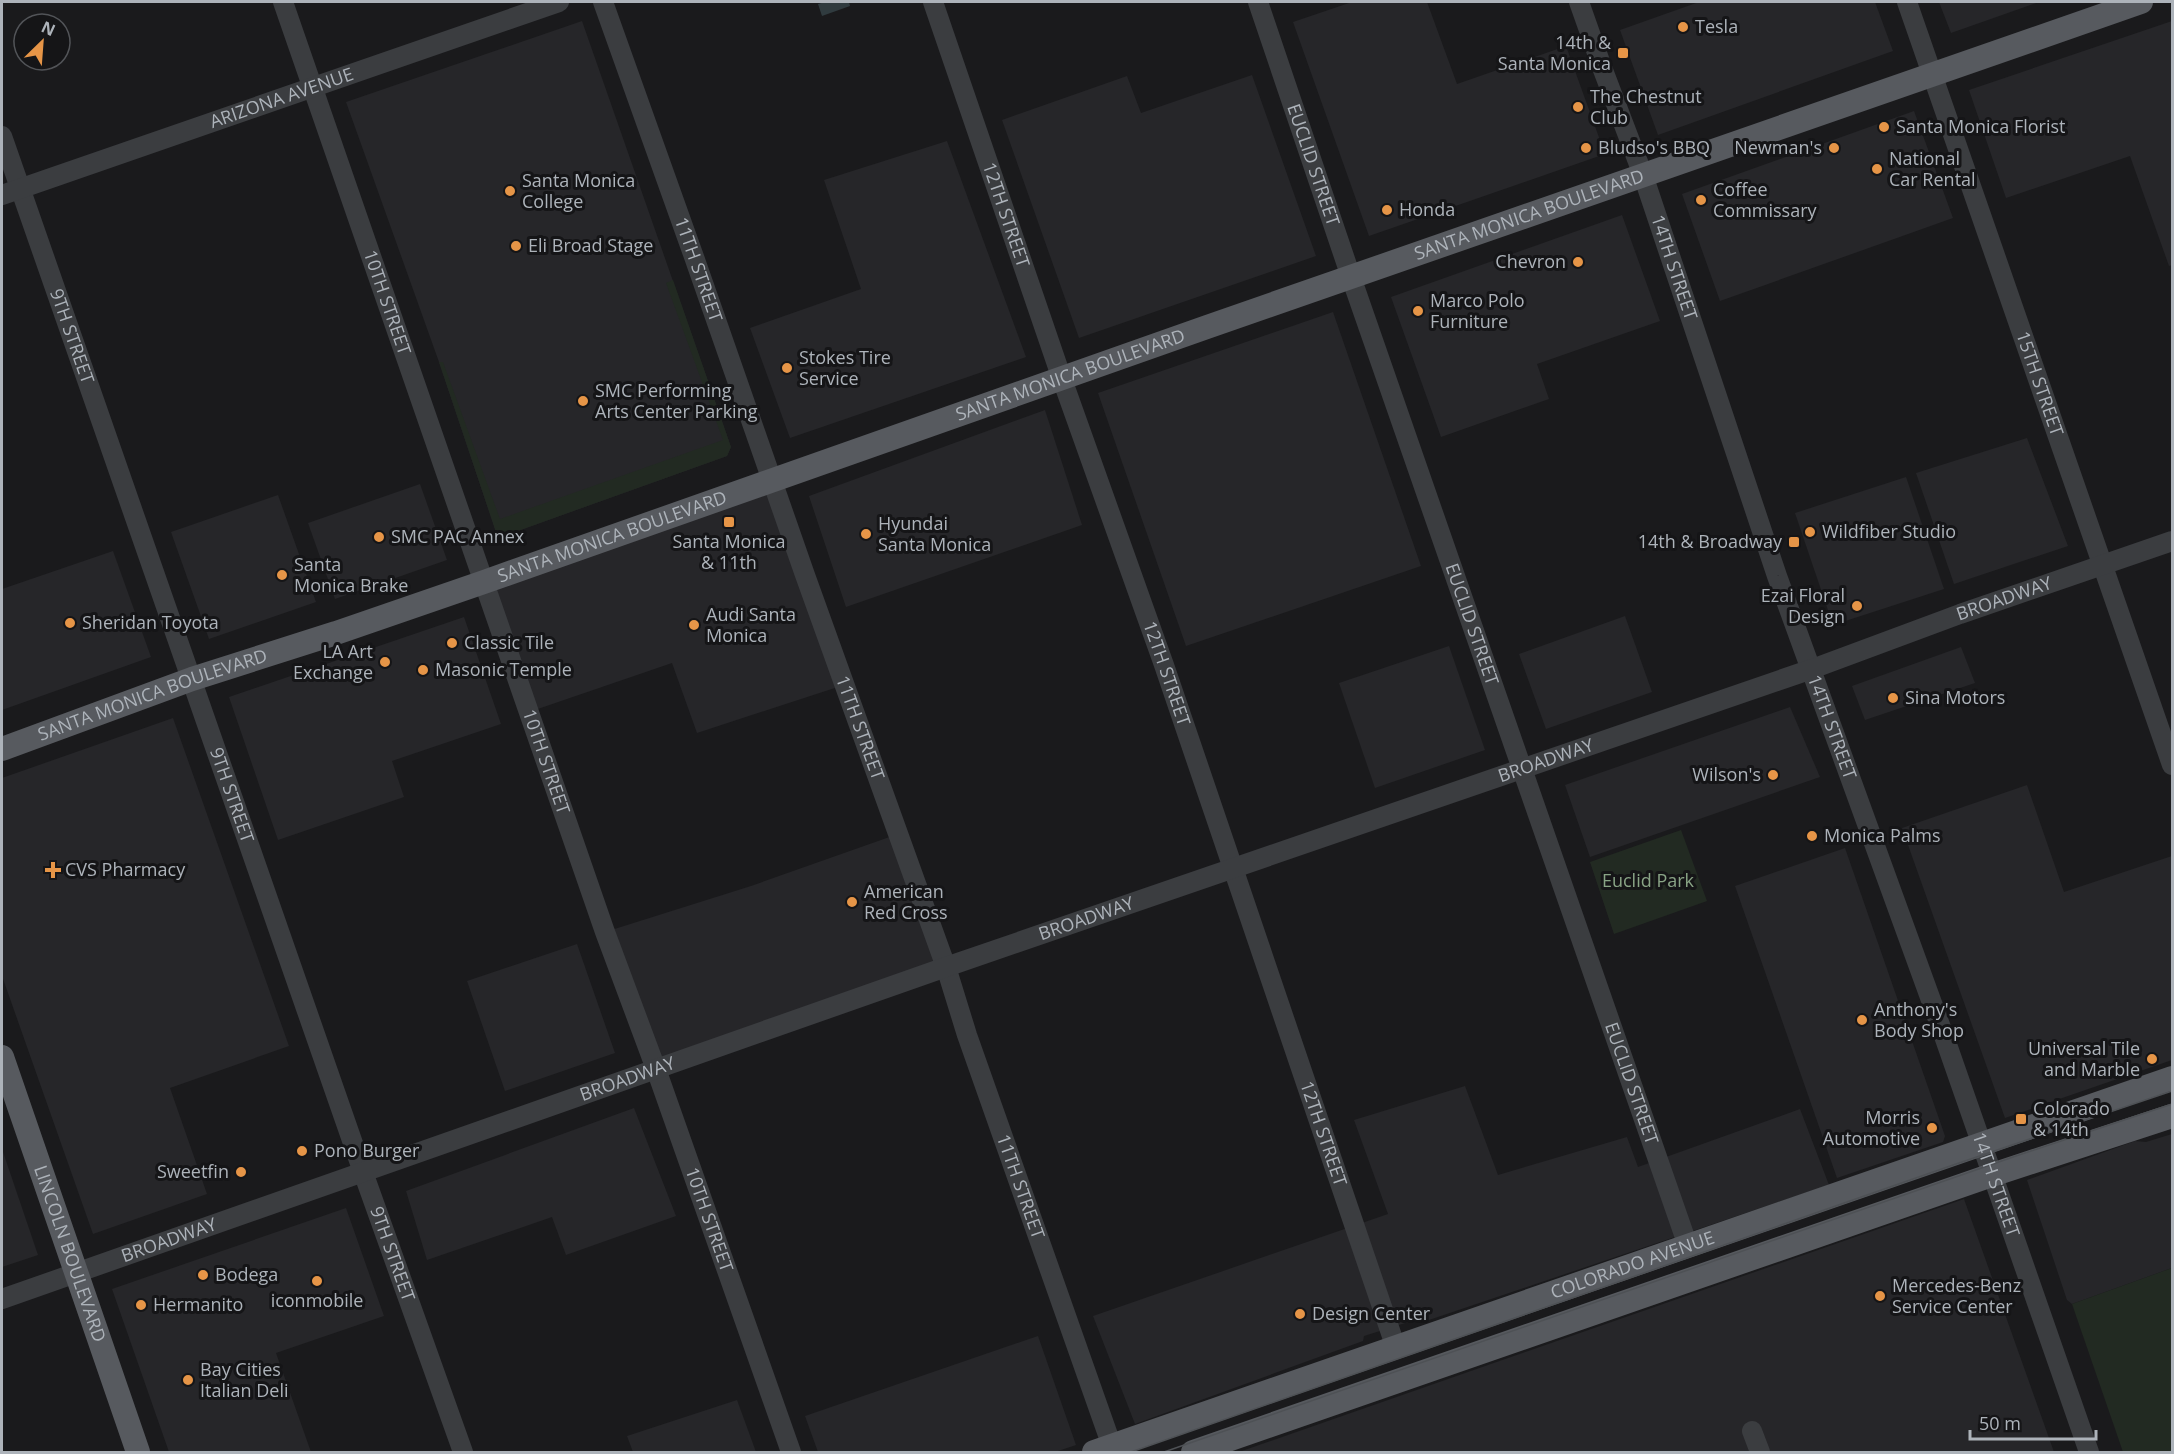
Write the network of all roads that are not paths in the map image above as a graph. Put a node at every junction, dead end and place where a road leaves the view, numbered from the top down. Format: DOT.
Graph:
graph roads {
  1 [pos="284,2"];
  2 [pos="559,2"];
  3 [pos="603,2"];
  4 [pos="933,2"];
  5 [pos="1258,2"];
  6 [pos="1579,2"];
  7 [pos="1907,2"];
  8 [pos="2141,2"];
  9 [pos="1933,75"];
  10 [pos="313,87"];
  11 [pos="2,136"];
  12 [pos="1643,175"];
  13 [pos="20,188"];
  14 [pos="2,195"];
  15 [pos="1350,277"];
  16 [pos="1062,380"];
  17 [pos="772,480"];
  18 [pos="2172,541"];
  19 [pos="2104,565"];
  20 [pos="484,582"];
  21 [pos="1812,669"];
  22 [pos="192,679"];
  23 [pos="2,749"];
  24 [pos="2172,765"];
  25 [pos="1521,767"];
  26 [pos="1234,868"];
  27 [pos="946,967"];
  28 [pos="2,1057"];
  29 [pos="656,1069"];
  30 [pos="2172,1078"];
  31 [pos="2172,1116"];
  32 [pos="1981,1145"];
  33 [pos="363,1172"];
  34 [pos="1992,1175"];
  35 [pos="1688,1246"];
  36 [pos="76,1273"];
  37 [pos="2,1299"];
  38 [pos="1396,1348"];
  39 [pos="1752,1431"];
  40 [pos="1107,1450"];
  41 [pos="138,1452"];
  42 [pos="463,1452"];
  43 [pos="791,1452"];
  44 [pos="1193,1452"];
  45 [pos="1760,1452"];
  46 [pos="2089,1452"];
  1 -- 10 [label="street, 10TH STREET"];
  2 -- 10 [label="street, ARIZONA AVENUE"];
  3 -- 17 [label="street, 11TH STREET"];
  4 -- 16 [label="street, 12TH STREET"];
  5 -- 15 [label="street, EUCLID STREET"];
  6 -- 12 [label="street, 14TH STREET"];
  7 -- 9 [label="street, 15TH STREET"];
  8 -- 9 [label="main road, SANTA MONICA BOULEVARD"];
  9 -- 12 [label="main road, SANTA MONICA BOULEVARD"];
  9 -- 19 [label="street, 15TH STREET"];
  10 -- 13 [label="street, ARIZONA AVENUE"];
  10 -- 20 [label="street, 10TH STREET"];
  11 -- 13 [label="street, 9TH STREET"];
  12 -- 15 [label="main road, SANTA MONICA BOULEVARD"];
  12 -- 21 [label="street, 14TH STREET"];
  13 -- 14 [label="street, ARIZONA AVENUE"];
  13 -- 22 [label="street, 9TH STREET"];
  15 -- 16 [label="main road, SANTA MONICA BOULEVARD"];
  15 -- 25 [label="street, EUCLID STREET"];
  16 -- 17 [label="main road, SANTA MONICA BOULEVARD"];
  16 -- 26 [label="street, 12TH STREET"];
  17 -- 20 [label="main road, SANTA MONICA BOULEVARD"];
  17 -- 27 [label="street, 11TH STREET"];
  18 -- 19 [label="street, BROADWAY"];
  19 -- 21 [label="street, BROADWAY"];
  19 -- 24 [label="street, 15TH STREET"];
  20 -- 22 [label="main road, SANTA MONICA BOULEVARD"];
  20 -- 29 [label="street, 10TH STREET"];
  21 -- 25 [label="street, BROADWAY"];
  21 -- 32 [label="street, 14TH STREET"];
  22 -- 23 [label="main road, SANTA MONICA BOULEVARD"];
  22 -- 33 [label="street, 9TH STREET"];
  25 -- 26 [label="street, BROADWAY"];
  25 -- 35 [label="street, EUCLID STREET"];
  26 -- 27 [label="street, BROADWAY"];
  26 -- 38 [label="street, 12TH STREET"];
  27 -- 29 [label="street, BROADWAY"];
  27 -- 40 [label="street, 11TH STREET"];
  28 -- 36 [label="main road, LINCOLN BOULEVARD"];
  29 -- 33 [label="street, BROADWAY"];
  29 -- 43 [label="street, 10TH STREET"];
  30 -- 32 [label="main road, COLORADO AVENUE"];
  31 -- 34 [label="main road, COLORADO AVENUE"];
  32 -- 34 [label="street, 14TH STREET"];
  32 -- 35 [label="main road, COLORADO AVENUE"];
  33 -- 36 [label="street, BROADWAY"];
  33 -- 42 [label="street, 9TH STREET"];
  34 -- 44 [label="main road, COLORADO AVENUE"];
  34 -- 46 [label="street, 14TH STREET"];
  35 -- 38 [label="main road, COLORADO AVENUE"];
  36 -- 37 [label="street, BROADWAY"];
  36 -- 41 [label="main road, LINCOLN BOULEVARD"];
  38 -- 40 [label="main road, COLORADO AVENUE"];
  39 -- 45 [label="street"];
}
